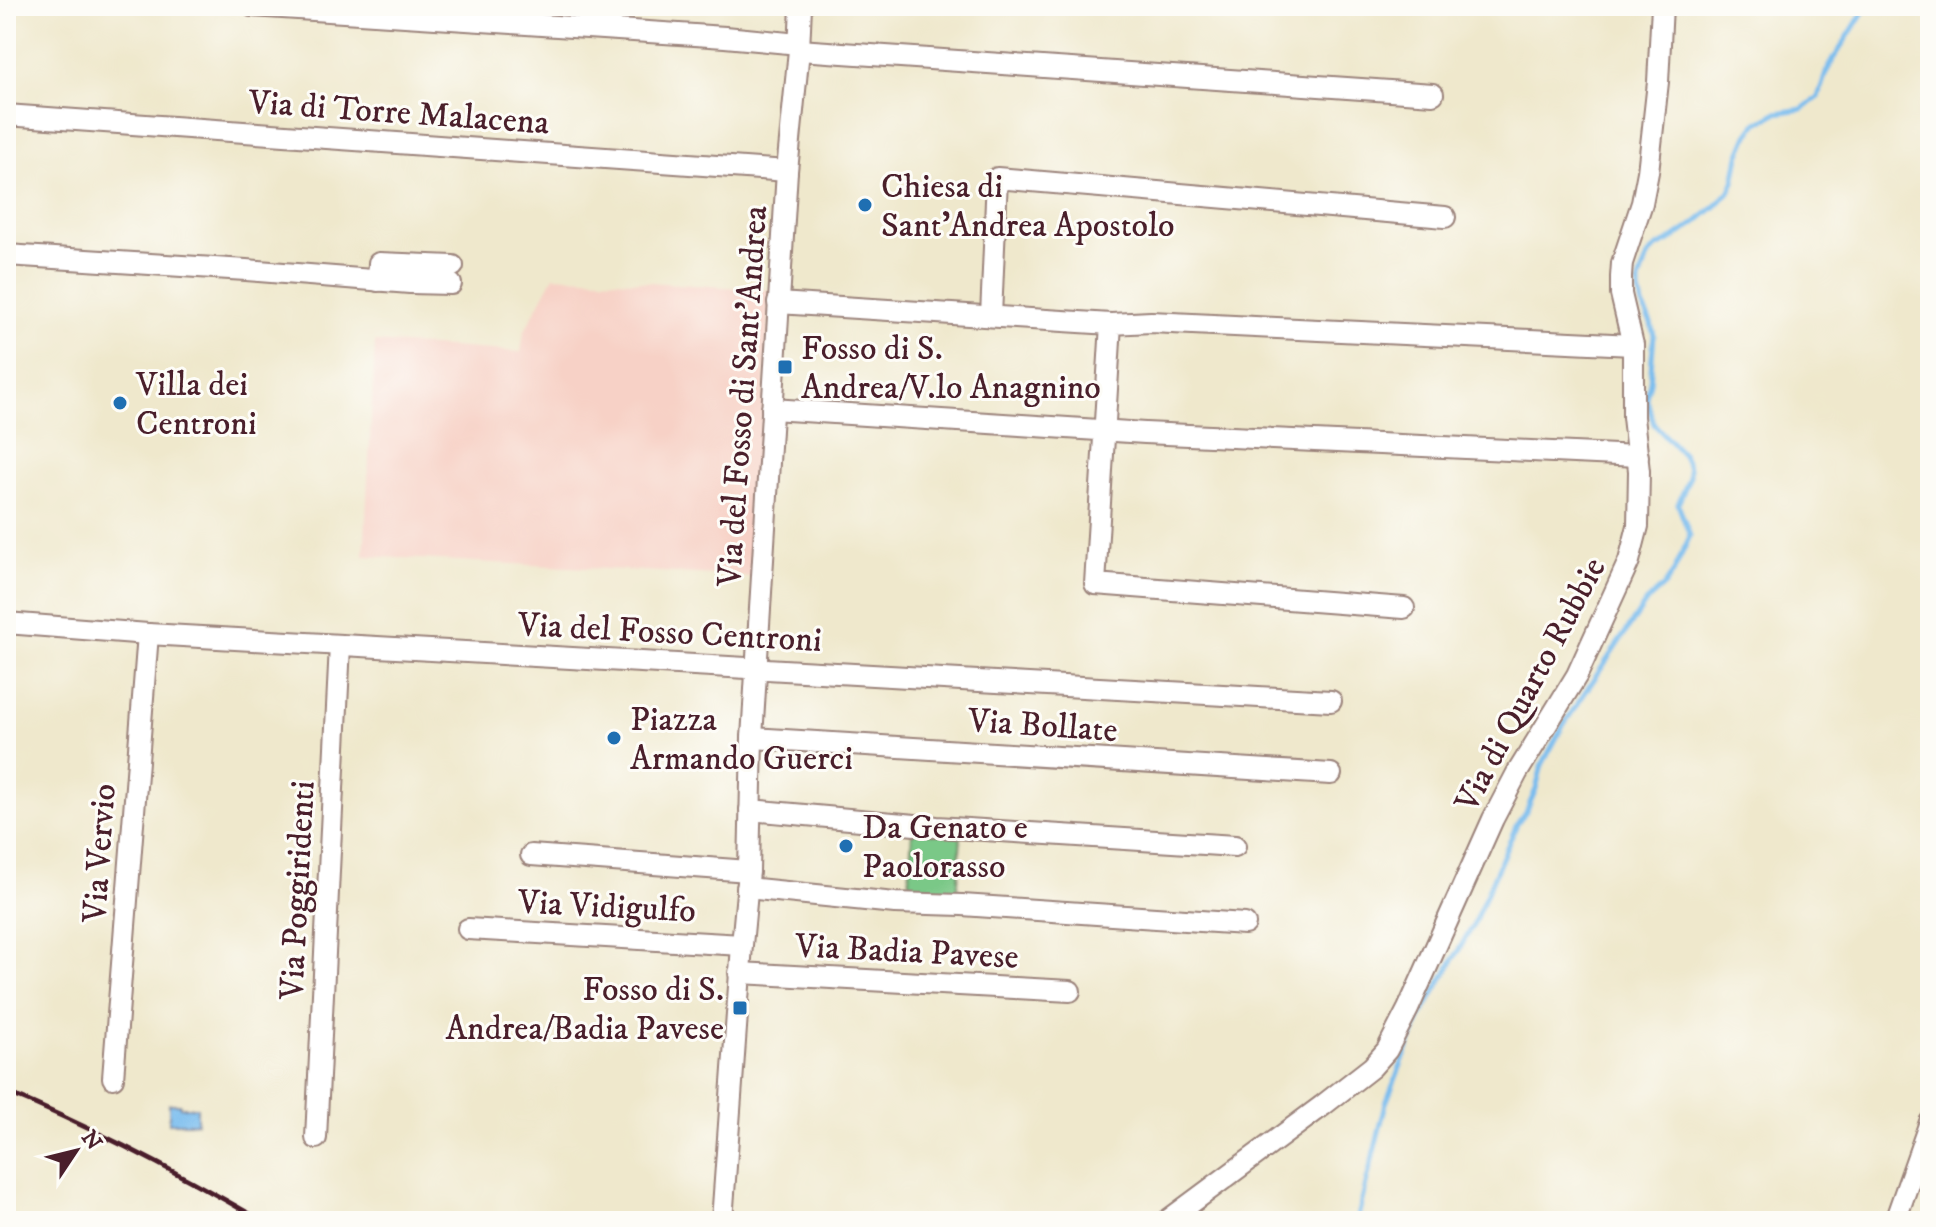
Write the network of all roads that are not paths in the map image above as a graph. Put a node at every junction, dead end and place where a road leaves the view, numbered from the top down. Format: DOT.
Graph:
graph roads {
  1 [pos="252,6"];
  2 [pos="801,6"];
  3 [pos="1662,6"];
  4 [pos="799,47"];
  5 [pos="1433,94"];
  6 [pos="6,115"];
  7 [pos="787,171"];
  8 [pos="1445,217"];
  9 [pos="6,255"];
  10 [pos="452,275"];
  11 [pos="778,303"];
  12 [pos="991,316"];
  13 [pos="1111,324"];
  14 [pos="1633,345"];
  15 [pos="772,409"];
  16 [pos="1104,430"];
  17 [pos="1638,456"];
  18 [pos="1404,608"];
  19 [pos="6,623"];
  20 [pos="148,634"];
  21 [pos="340,645"];
  22 [pos="756,668"];
  23 [pos="1331,701"];
  24 [pos="752,738"];
  25 [pos="1331,774"];
  26 [pos="750,810"];
  27 [pos="1235,846"];
  28 [pos="531,855"];
  29 [pos="748,880"];
  30 [pos="1245,924"];
  31 [pos="468,929"];
  32 [pos="742,945"];
  33 [pos="739,973"];
  34 [pos="1070,991"];
  35 [pos="113,1078"];
  36 [pos="1930,1122"];
  37 [pos="316,1138"];
  38 [pos="722,1221"];
  39 [pos="1167,1221"];
  40 [pos="1895,1221"];
  1 -- 4 [label="street"];
  2 -- 4 [label="street, Via del Fosso di Sant'Andrea"];
  3 -- 14 [label="street, Via di Quarto Rubbie"];
  4 -- 5 [label="street"];
  4 -- 7 [label="street, Via del Fosso di Sant'Andrea"];
  6 -- 7 [label="street, Via di Torre Malacena"];
  7 -- 11 [label="street, Via del Fosso di Sant'Andrea"];
  8 -- 12 [label="street"];
  9 -- 10 [label="street"];
  11 -- 12 [label="street"];
  11 -- 15 [label="street, Via del Fosso di Sant'Andrea"];
  12 -- 13 [label="street"];
  13 -- 14 [label="street"];
  13 -- 16 [label="street"];
  14 -- 17 [label="street, Via di Quarto Rubbie"];
  15 -- 16 [label="street"];
  15 -- 22 [label="street, Via del Fosso di Sant'Andrea"];
  16 -- 17 [label="street"];
  16 -- 18 [label="street"];
  17 -- 39 [label="street, Via di Quarto Rubbie"];
  19 -- 20 [label="street, Via del Fosso Centroni"];
  20 -- 21 [label="street, Via del Fosso Centroni"];
  20 -- 35 [label="street, Via Vervio"];
  21 -- 22 [label="street, Via del Fosso Centroni"];
  21 -- 37 [label="street, Via Poggiridenti"];
  22 -- 23 [label="street, Via del Fosso Centroni"];
  22 -- 24 [label="street, Via del Fosso di Sant'Andrea"];
  24 -- 25 [label="street, Via Bollate"];
  24 -- 26 [label="street, Via del Fosso di Sant'Andrea"];
  26 -- 27 [label="street"];
  26 -- 29 [label="street, Via del Fosso di Sant'Andrea"];
  28 -- 29 [label="street"];
  29 -- 30 [label="street"];
  29 -- 32 [label="street, Via del Fosso di Sant'Andrea"];
  31 -- 32 [label="street, Via Vidigulfo"];
  32 -- 33 [label="street, Via del Fosso di Sant'Andrea"];
  33 -- 34 [label="street, Via Badia Pavese"];
  33 -- 38 [label="street, Via del Fosso di Sant'Andrea"];
  36 -- 40 [label="street"];
}
